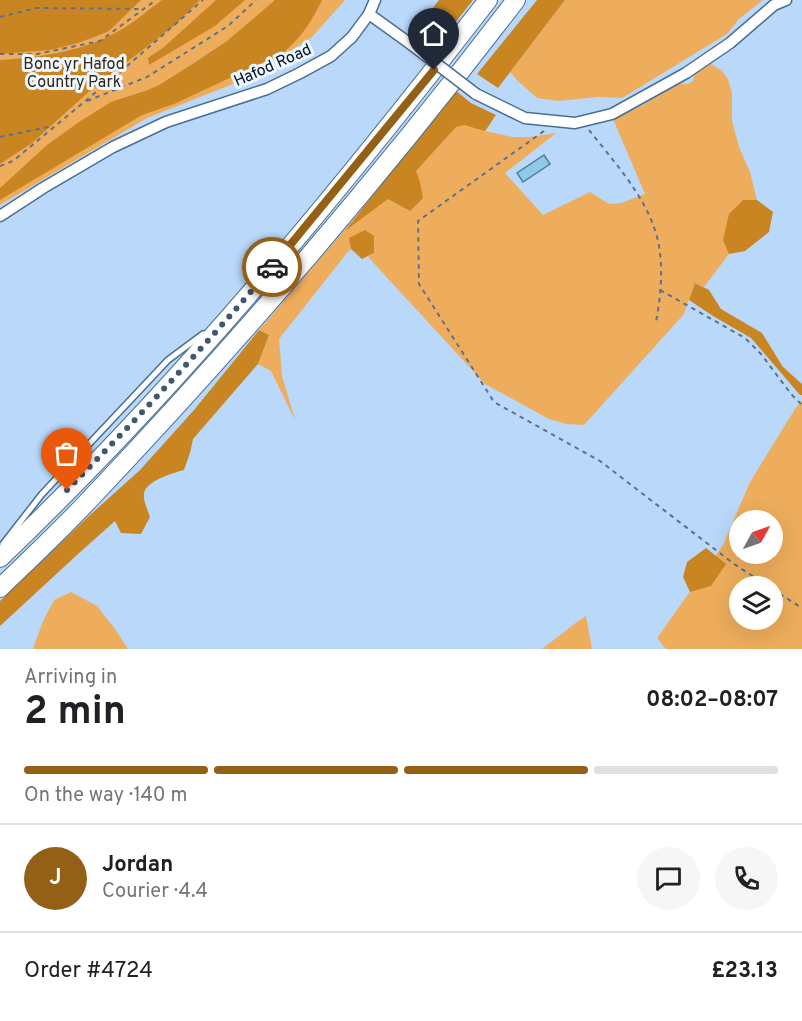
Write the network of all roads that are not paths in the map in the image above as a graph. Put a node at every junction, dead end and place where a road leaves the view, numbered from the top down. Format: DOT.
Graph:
graph roads {
  1 [pos="375,0"];
  2 [pos="488,0"];
  3 [pos="516,0"];
  4 [pos="786,0"];
  5 [pos="369,14"];
  6 [pos="0,216"];
  7 [pos="233,313"];
  8 [pos="0,547"];
  9 [pos="0,558"];
  10 [pos="0,588"];
  1 -- 5 [label="street, Hafod Road"];
  2 -- 7 [label="highway"];
  3 -- 10 [label="highway"];
  4 -- 5 [label="street, bridge"];
  5 -- 6 [label="street, Hafod Road"];
  7 -- 8 [label="lane"];
  7 -- 9 [label="highway"];
}
